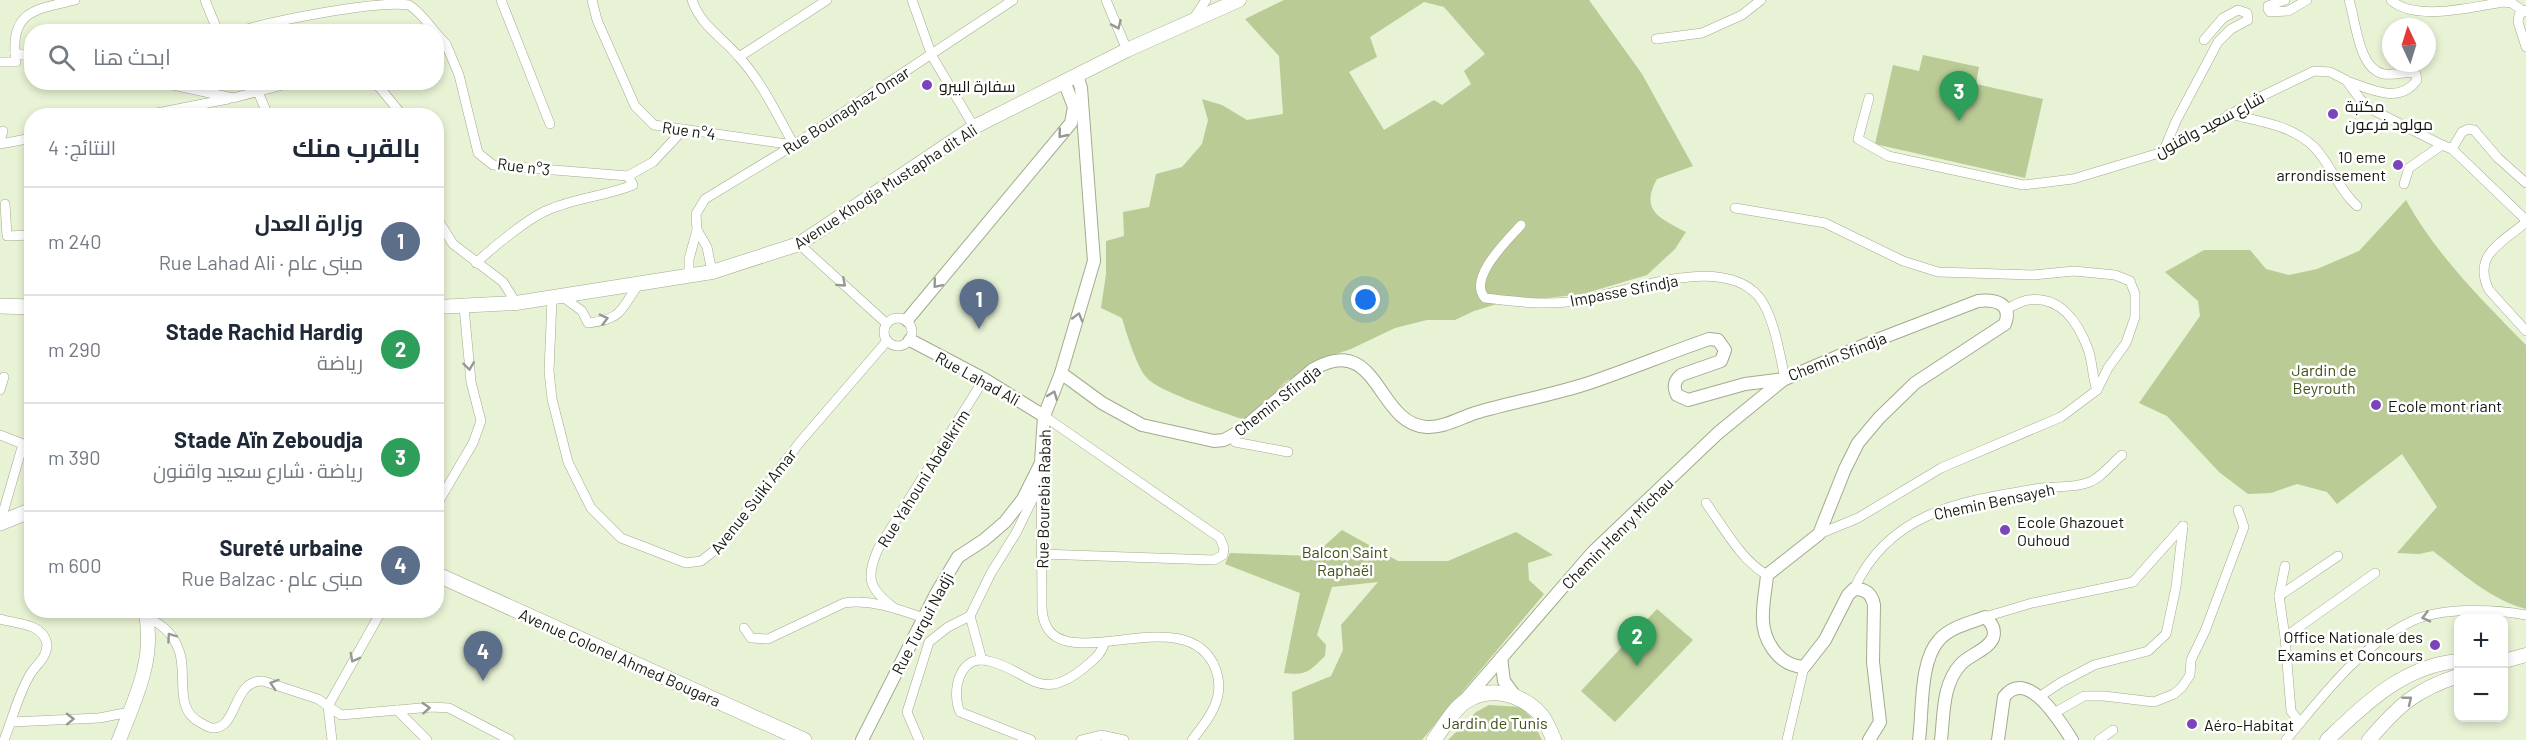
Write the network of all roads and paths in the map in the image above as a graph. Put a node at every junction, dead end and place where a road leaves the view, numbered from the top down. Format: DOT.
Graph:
graph roads {
  1 [pos="75,0"];
  2 [pos="205,0"];
  3 [pos="501,0"];
  4 [pos="592,0"];
  5 [pos="692,0"];
  6 [pos="827,0"];
  7 [pos="912,0"];
  8 [pos="1013,0"];
  9 [pos="1106,0"];
  10 [pos="1206,0"];
  11 [pos="1239,0"];
  12 [pos="1761,0"];
  13 [pos="2285,0"];
  14 [pos="2307,0"];
  15 [pos="2349,0"];
  16 [pos="2391,0"];
  17 [pos="2524,10"];
  18 [pos="1193,20"];
  19 [pos="215,24"];
  20 [pos="265,24"];
  21 [pos="428,24"];
  22 [pos="1656,39"];
  23 [pos="2204,40"];
  24 [pos="444,42"];
  25 [pos="2526,47"];
  26 [pos="1127,50"];
  27 [pos="15,53"];
  28 [pos="24,55"];
  29 [pos="932,56"];
  30 [pos="740,57"];
  31 [pos="0,62"];
  32 [pos="1077,75"];
  33 [pos="2346,80"];
  34 [pos="1064,81"];
  35 [pos="196,90"];
  36 [pos="265,90"];
  37 [pos="382,90"];
  38 [pos="258,92"];
  39 [pos="233,98"];
  40 [pos="1869,98"];
  41 [pos="182,108"];
  42 [pos="265,108"];
  43 [pos="396,108"];
  44 [pos="1078,114"];
  45 [pos="2229,114"];
  46 [pos="550,124"];
  47 [pos="974,127"];
  48 [pos="684,129"];
  49 [pos="3,131"];
  50 [pos="24,139"];
  51 [pos="0,142"];
  52 [pos="794,145"];
  53 [pos="2442,145"];
  54 [pos="2452,149"];
  55 [pos="2164,150"];
  56 [pos="628,176"];
  57 [pos="2526,183"];
  58 [pos="2404,184"];
  59 [pos="5,204"];
  60 [pos="2357,206"];
  61 [pos="1735,208"];
  62 [pos="2526,221"];
  63 [pos="1521,225"];
  64 [pos="444,230"];
  65 [pos="697,230"];
  66 [pos="24,236"];
  67 [pos="799,244"];
  68 [pos="476,263"];
  69 [pos="712,272"];
  70 [pos="688,275"];
  71 [pos="639,284"];
  72 [pos="558,298"];
  73 [pos="516,303"];
  74 [pos="0,306"];
  75 [pos="24,306"];
  76 [pos="444,307"];
  77 [pos="464,307"];
  78 [pos="2006,309"];
  79 [pos="907,320"];
  80 [pos="886,323"];
  81 [pos="2526,332"];
  82 [pos="910,340"];
  83 [pos="887,341"];
  84 [pos="1061,373"];
  85 [pos="4,377"];
  86 [pos="984,379"];
  87 [pos="1785,379"];
  88 [pos="0,390"];
  89 [pos="2097,390"];
  90 [pos="1044,416"];
  91 [pos="0,435"];
  92 [pos="1232,436"];
  93 [pos="1288,452"];
  94 [pos="2122,454"];
  95 [pos="1041,463"];
  96 [pos="1041,481"];
  97 [pos="444,492"];
  98 [pos="1706,504"];
  99 [pos="2238,510"];
  100 [pos="24,513"];
  101 [pos="0,523"];
  102 [pos="1819,534"];
  103 [pos="1041,554"];
  104 [pos="2338,556"];
  105 [pos="2285,566"];
  106 [pos="2376,573"];
  107 [pos="1767,575"];
  108 [pos="444,578"];
  109 [pos="1854,589"];
  110 [pos="2279,596"];
  111 [pos="893,607"];
  112 [pos="2526,615"];
  113 [pos="970,616"];
  114 [pos="1985,617"];
  115 [pos="145,618"];
  116 [pos="151,618"];
  117 [pos="378,618"];
  118 [pos="924,618"];
  119 [pos="0,619"];
  120 [pos="744,628"];
  121 [pos="2285,636"];
  122 [pos="1104,643"];
  123 [pos="2526,655"];
  124 [pos="1501,658"];
  125 [pos="982,660"];
  126 [pos="2508,660"];
  127 [pos="2454,662"];
  128 [pos="1804,667"];
  129 [pos="2454,677"];
  130 [pos="1515,696"];
  131 [pos="2039,697"];
  132 [pos="1464,702"];
  133 [pos="328,706"];
  134 [pos="397,710"];
  135 [pos="130,712"];
  136 [pos="2054,714"];
  137 [pos="2350,718"];
  138 [pos="12,722"];
  139 [pos="2300,723"];
  140 [pos="2113,730"];
  141 [pos="4,740"];
  142 [pos="119,740"];
  143 [pos="332,740"];
  144 [pos="427,740"];
  145 [pos="510,740"];
  146 [pos="804,740"];
  147 [pos="861,740"];
  148 [pos="919,740"];
  149 [pos="1031,740"];
  150 [pos="1081,740"];
  151 [pos="1121,740"];
  152 [pos="1192,740"];
  153 [pos="1434,740"];
  154 [pos="1554,740"];
  155 [pos="1787,740"];
  156 [pos="1869,740"];
  157 [pos="1919,740"];
  158 [pos="1941,740"];
  159 [pos="1998,740"];
  160 [pos="2072,740"];
  161 [pos="2099,740"];
  162 [pos="2286,740"];
  163 [pos="2326,740"];
  164 [pos="2343,740"];
  165 [pos="2369,740"];
  1 -- 27 [label="street"];
  2 -- 19 [label="street"];
  3 -- 46 [label="street"];
  4 -- 48 [label="street, Rue n°4"];
  5 -- 30 [label="street"];
  6 -- 30 [label="street"];
  7 -- 29 [label="street"];
  8 -- 29 [label="street, Rue Bounaghaz Omar"];
  9 -- 26 [label="street, one-way"];
  10 -- 18 [label="street"];
  11 -- 18 [label="main road, Avenue Khodja Mustapha dit Ali"];
  12 -- 22 [label="street"];
  13 -- 14 [label="street"];
  15 -- 33 [label="street, شارع سعيد واقنون"];
  16 -- 17 [label="street"];
  17 -- 25 [label="street"];
  18 -- 26 [label="main road, Avenue Khodja Mustapha dit Ali"];
  20 -- 21 [label="street, Rue n°3"];
  23 -- 55 [label="street"];
  24 -- 56 [label="street, Rue n°3"];
  26 -- 32 [label="main road, Avenue Khodja Mustapha dit Ali"];
  27 -- 28 [label="street"];
  27 -- 31 [label="street"];
  29 -- 47 [label="street"];
  29 -- 52 [label="street, Rue Bounaghaz Omar"];
  30 -- 52 [label="street"];
  32 -- 34 [label="main road, Avenue Khodja Mustapha dit Ali"];
  32 -- 44 [label="street, Rue Bourebia Rabah"];
  33 -- 45 [label="street, شارع سعيد واقنون"];
  33 -- 53 [label="street"];
  34 -- 44 [label="street"];
  34 -- 47 [label="main road, Avenue Khodja Mustapha dit Ali"];
  35 -- 39 [label="street"];
  36 -- 38 [label="street"];
  37 -- 43 [label="street"];
  38 -- 39 [label="street"];
  38 -- 42 [label="street"];
  39 -- 41 [label="street"];
  40 -- 55 [label="street, شارع سعيد واقنون"];
  44 -- 79 [label="street, one-way"];
  84 -- 44 [label="street, Rue Bourebia Rabah, one-way"];
  45 -- 55 [label="street, شارع سعيد واقنون"];
  45 -- 60 [label="street"];
  47 -- 67 [label="main road, Avenue Khodja Mustapha dit Ali"];
  48 -- 52 [label="street, Rue n°4"];
  48 -- 56 [label="street"];
  49 -- 51 [label="street"];
  50 -- 51 [label="street"];
  52 -- 65 [label="street, Rue Bounaghaz Omar"];
  53 -- 54 [label="street"];
  53 -- 58 [label="street"];
  54 -- 57 [label="street"];
  54 -- 62 [label="street"];
  56 -- 68 [label="street"];
  59 -- 66 [label="street"];
  61 -- 89 [label="street"];
  62 -- 81 [label="street"];
  63 -- 87 [label="street, Impasse Sfindja"];
  64 -- 68 [label="street"];
  65 -- 69 [label="street"];
  65 -- 70 [label="street, Rue Bounaghaz Omar"];
  67 -- 69 [label="main road, Avenue Khodja Mustapha dit Ali"];
  67 -- 80 [label="street, one-way"];
  68 -- 73 [label="street"];
  69 -- 70 [label="main road, Avenue Khodja Mustapha dit Ali"];
  70 -- 71 [label="main road, Avenue Khodja Mustapha dit Ali"];
  71 -- 72 [label="main road, Avenue Khodja Mustapha dit Ali"];
  72 -- 71 [label="street, one-way"];
  72 -- 73 [label="main road, Avenue Khodja Mustapha dit Ali"];
  72 -- 83 [label="street, Avenue Suiki Amar"];
  73 -- 77 [label="main road, Avenue Khodja Mustapha dit Ali"];
  74 -- 75 [label="main road"];
  76 -- 77 [label="main road, Avenue Khodja Mustapha dit Ali"];
  77 -- 97 [label="street, one-way"];
  78 -- 87 [label="street, Chemin Sfindja"];
  78 -- 89 [label="street"];
  78 -- 102 [label="street"];
  79 -- 80 [label="street"];
  79 -- 82 [label="street"];
  80 -- 83 [label="street"];
  82 -- 83 [label="street"];
  82 -- 86 [label="street, Rue Lahad Ali"];
  90 -- 84 [label="street, Rue Bourebia Rabah, one-way"];
  84 -- 92 [label="street, Chemin Sfindja"];
  85 -- 88 [label="street"];
  86 -- 90 [label="street, Rue Lahad Ali"];
  86 -- 111 [label="street, Rue Yahouni Abdelkrim"];
  87 -- 92 [label="street, Chemin Sfindja"];
  87 -- 124 [label="street, Chemin Henry Michau"];
  89 -- 102 [label="street"];
  90 -- 95 [label="street, Rue Bourebia Rabah"];
  90 -- 103 [label="street"];
  91 -- 101 [label="street"];
  92 -- 93 [label="street"];
  94 -- 109 [label="street, Chemin Bensayeh"];
  95 -- 96 [label="street, Rue Bourebia Rabah"];
  95 -- 118 [label="street, Rue Turqui Nadji"];
  96 -- 103 [label="street, Rue Bourebia Rabah"];
  96 -- 113 [label="street"];
  98 -- 107 [label="street"];
  99 -- 136 [label="street"];
  100 -- 101 [label="main road"];
  102 -- 107 [label="street"];
  103 -- 122 [label="street, Rue Bourebia Rabah"];
  104 -- 110 [label="street"];
  105 -- 110 [label="street"];
  106 -- 121 [label="street"];
  107 -- 128 [label="street"];
  108 -- 146 [label="main road, Avenue Colonel Ahmed Bougara"];
  109 -- 128 [label="street"];
  109 -- 156 [label="street"];
  110 -- 121 [label="street"];
  111 -- 118 [label="street"];
  111 -- 120 [label="street"];
  112 -- 139 [label="street, one-way"];
  113 -- 125 [label="street"];
  113 -- 148 [label="street"];
  114 -- 131 [label="street"];
  114 -- 157 [label="street"];
  114 -- 158 [label="street"];
  115 -- 135 [label="main road"];
  133 -- 116 [label="street, one-way"];
  117 -- 133 [label="street, one-way"];
  118 -- 147 [label="street, Rue Turqui Nadji"];
  119 -- 138 [label="street"];
  121 -- 139 [label="street"];
  122 -- 125 [label="street"];
  122 -- 152 [label="street, Rue Bourebia Rabah"];
  123 -- 126 [label="main road"];
  124 -- 130 [label="street"];
  124 -- 132 [label="street, Chemin Henry Michau"];
  125 -- 149 [label="street"];
  127 -- 137 [label="main road"];
  128 -- 155 [label="street"];
  165 -- 129 [label="main road, one-way"];
  130 -- 132 [label="main road"];
  130 -- 154 [label="main road"];
  131 -- 136 [label="street"];
  131 -- 159 [label="street"];
  132 -- 153 [label="main road"];
  133 -- 134 [label="street"];
  133 -- 143 [label="street"];
  134 -- 144 [label="street"];
  134 -- 145 [label="street, one-way"];
  138 -- 135 [label="street, one-way"];
  135 -- 142 [label="main road"];
  136 -- 160 [label="street"];
  137 -- 163 [label="main road"];
  137 -- 164 [label="main road"];
  138 -- 141 [label="street"];
  139 -- 162 [label="street"];
  140 -- 161 [label="street"];
  150 -- 151 [label="street"];
}
